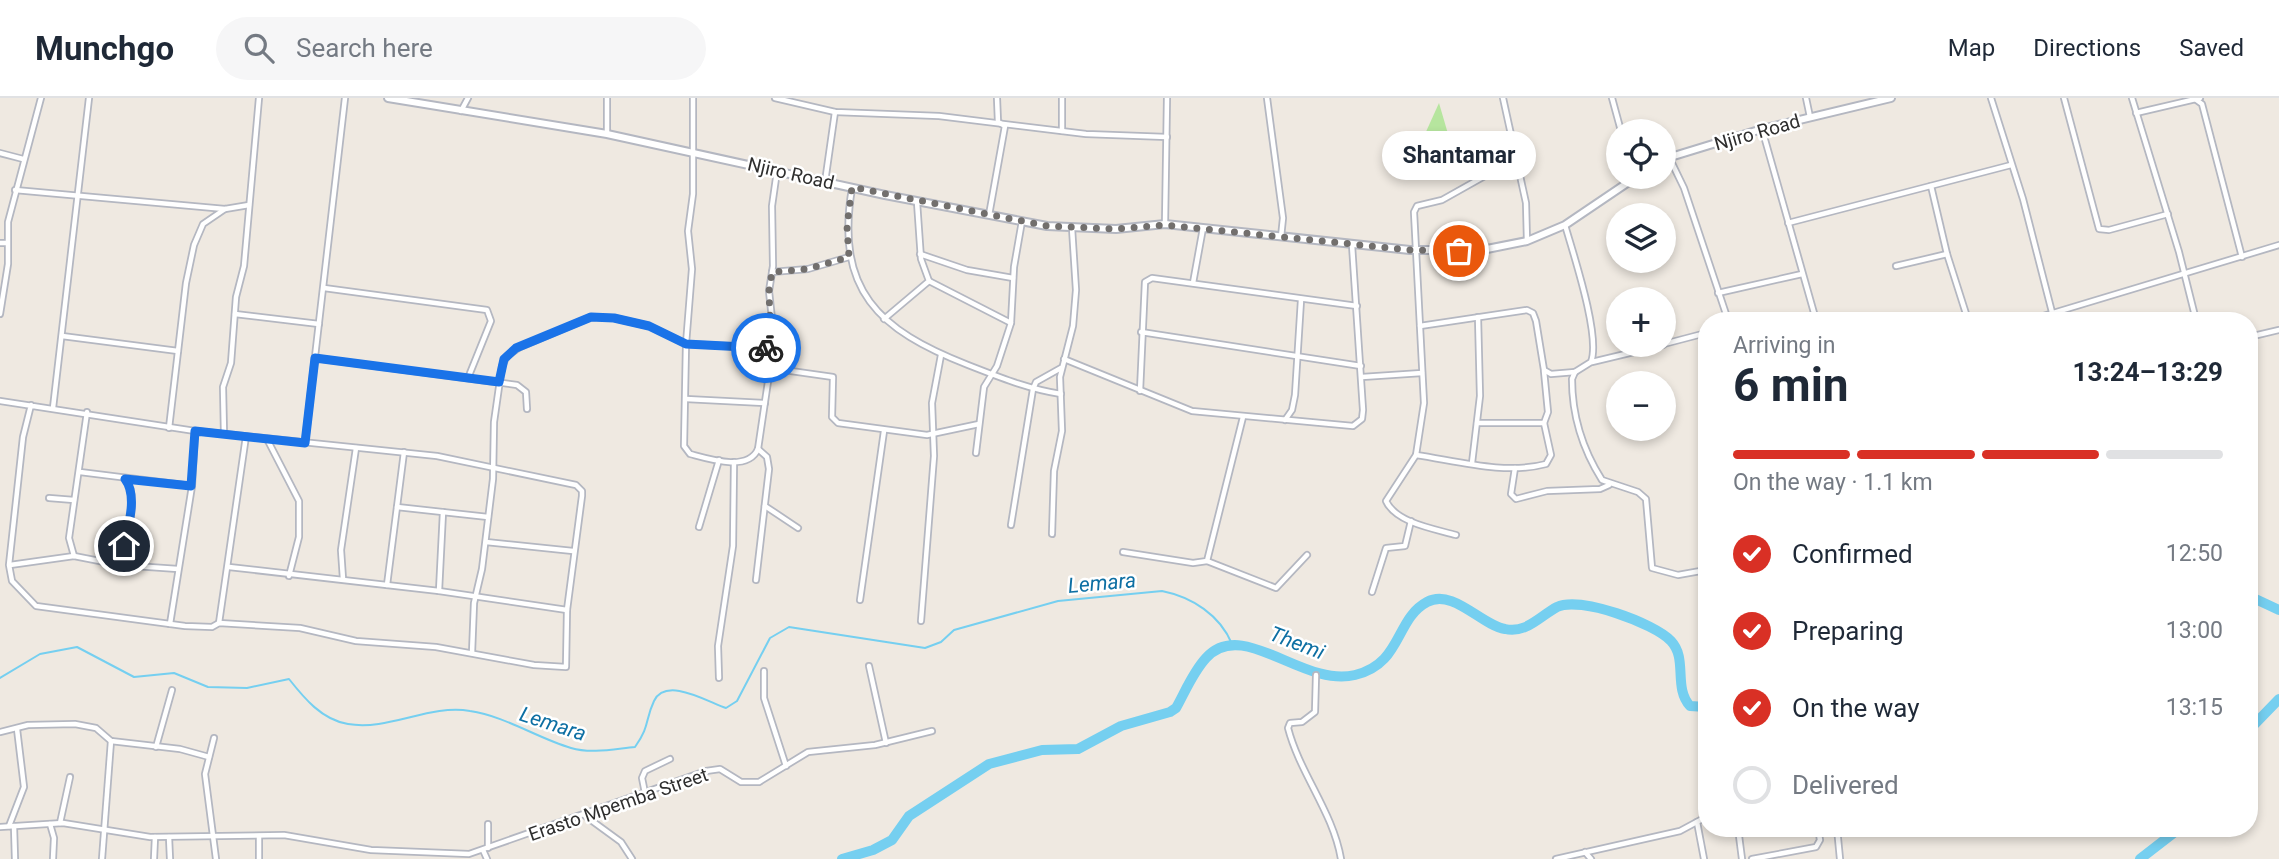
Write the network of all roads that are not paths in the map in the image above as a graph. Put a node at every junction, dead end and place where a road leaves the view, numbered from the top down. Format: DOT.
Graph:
graph roads {
  1 [pos="41,98"];
  2 [pos="89,98"];
  3 [pos="259,98"];
  4 [pos="345,98"];
  5 [pos="388,98"];
  6 [pos="468,98"];
  7 [pos="607,98"];
  8 [pos="693,98"];
  9 [pos="775,98"];
  10 [pos="996,98"];
  11 [pos="1062,98"];
  12 [pos="1167,98"];
  13 [pos="1266,98"];
  14 [pos="1503,98"];
  15 [pos="1612,98"];
  16 [pos="1806,98"];
  17 [pos="1991,98"];
  18 [pos="2064,98"];
  19 [pos="2132,98"];
  20 [pos="1886,99"];
  21 [pos="2198,99"];
  22 [pos="460,112"];
  23 [pos="835,112"];
  24 [pos="2136,113"];
  25 [pos="1810,117"];
  26 [pos="1618,119"];
  27 [pos="1005,126"];
  28 [pos="1762,129"];
  29 [pos="1062,131"];
  30 [pos="607,134"];
  31 [pos="1167,137"];
  32 [pos="694,151"];
  33 [pos="0,153"];
  34 [pos="1676,155"];
  35 [pos="23,159"];
  36 [pos="1515,159"];
  37 [pos="2011,165"];
  38 [pos="777,171"];
  39 [pos="1676,175"];
  40 [pos="825,181"];
  41 [pos="1931,186"];
  42 [pos="852,187"];
  43 [pos="1618,189"];
  44 [pos="15,190"];
  45 [pos="77,193"];
  46 [pos="917,202"];
  47 [pos="249,205"];
  48 [pos="225,209"];
  49 [pos="2168,214"];
  50 [pos="989,215"];
  51 [pos="1022,221"];
  52 [pos="1788,223"];
  53 [pos="1165,225"];
  54 [pos="1565,225"];
  55 [pos="1203,227"];
  56 [pos="1072,228"];
  57 [pos="1281,237"];
  58 [pos="1527,241"];
  59 [pos="0,243"];
  60 [pos="7,243"];
  61 [pos="1352,245"];
  62 [pos="2279,245"];
  63 [pos="1415,250"];
  64 [pos="920,254"];
  65 [pos="1947,254"];
  66 [pos="849,257"];
  67 [pos="2242,257"];
  68 [pos="1896,266"];
  69 [pos="772,272"];
  70 [pos="1802,274"];
  71 [pos="2183,276"];
  72 [pos="1013,278"];
  73 [pos="929,281"];
  74 [pos="1193,283"];
  75 [pos="2,286"];
  76 [pos="324,288"];
  77 [pos="1718,293"];
  78 [pos="1301,300"];
  79 [pos="1357,306"];
  80 [pos="1725,312"];
  81 [pos="1814,312"];
  82 [pos="1965,312"];
  83 [pos="2052,312"];
  84 [pos="2069,312"];
  85 [pos="2194,312"];
  86 [pos="0,314"];
  87 [pos="235,314"];
  88 [pos="1478,317"];
  89 [pos="884,319"];
  90 [pos="1011,323"];
  91 [pos="319,324"];
  92 [pos="1420,327"];
  93 [pos="2279,330"];
  94 [pos="1141,332"];
  95 [pos="1698,335"];
  96 [pos="2258,335"];
  97 [pos="62,336"];
  98 [pos="1676,341"];
  99 [pos="686,344"];
  100 [pos="771,348"];
  101 [pos="178,351"];
  102 [pos="941,355"];
  103 [pos="1298,355"];
  104 [pos="1612,357"];
  105 [pos="315,358"];
  106 [pos="1064,359"];
  107 [pos="1591,362"];
  108 [pos="1361,366"];
  109 [pos="1062,367"];
  110 [pos="770,368"];
  111 [pos="1544,370"];
  112 [pos="1575,372"];
  113 [pos="1422,373"];
  114 [pos="991,374"];
  115 [pos="1362,377"];
  116 [pos="468,378"];
  117 [pos="499,382"];
  118 [pos="1033,389"];
  119 [pos="1140,392"];
  120 [pos="1061,394"];
  121 [pos="685,399"];
  122 [pos="0,401"];
  123 [pos="765,403"];
  124 [pos="31,405"];
  125 [pos="53,408"];
  126 [pos="527,410"];
  127 [pos="87,412"];
  128 [pos="1243,417"];
  129 [pos="1284,420"];
  130 [pos="1477,423"];
  131 [pos="1544,423"];
  132 [pos="979,424"];
  133 [pos="169,428"];
  134 [pos="195,431"];
  135 [pos="884,431"];
  136 [pos="224,434"];
  137 [pos="933,434"];
  138 [pos="247,436"];
  139 [pos="267,439"];
  140 [pos="305,443"];
  141 [pos="356,448"];
  142 [pos="758,449"];
  143 [pos="404,452"];
  144 [pos="976,453"];
  145 [pos="1416,455"];
  146 [pos="719,460"];
  147 [pos="734,462"];
  148 [pos="1472,463"];
  149 [pos="492,468"];
  150 [pos="1515,468"];
  151 [pos="80,472"];
  152 [pos="125,479"];
  153 [pos="1610,485"];
  154 [pos="191,486"];
  155 [pos="49,498"];
  156 [pos="74,500"];
  157 [pos="765,506"];
  158 [pos="397,507"];
  159 [pos="443,512"];
  160 [pos="488,517"];
  161 [pos="1411,521"];
  162 [pos="1011,525"];
  163 [pos="699,527"];
  164 [pos="798,528"];
  165 [pos="1052,534"];
  166 [pos="1456,535"];
  167 [pos="486,542"];
  168 [pos="573,551"];
  169 [pos="1123,552"];
  170 [pos="74,555"];
  171 [pos="1307,555"];
  172 [pos="1207,561"];
  173 [pos="9,565"];
  174 [pos="120,565"];
  175 [pos="229,567"];
  176 [pos="178,569"];
  177 [pos="1698,571"];
  178 [pos="289,576"];
  179 [pos="343,579"];
  180 [pos="756,580"];
  181 [pos="387,585"];
  182 [pos="439,591"];
  183 [pos="1372,592"];
  184 [pos="476,597"];
  185 [pos="860,600"];
  186 [pos="567,610"];
  187 [pos="921,621"];
  188 [pos="219,623"];
  189 [pos="170,624"];
  190 [pos="472,653"];
  191 [pos="869,666"];
  192 [pos="764,671"];
  193 [pos="1316,675"];
  194 [pos="719,678"];
  195 [pos="172,690"];
  196 [pos="17,728"];
  197 [pos="0,732"];
  198 [pos="932,732"];
  199 [pos="214,738"];
  200 [pos="111,741"];
  201 [pos="886,743"];
  202 [pos="156,747"];
  203 [pos="209,757"];
  204 [pos="670,759"];
  205 [pos="786,766"];
  206 [pos="71,777"];
  207 [pos="645,793"];
  208 [pos="583,815"];
  209 [pos="1697,822"];
  210 [pos="60,823"];
  211 [pos="50,824"];
  212 [pos="488,824"];
  213 [pos="11,826"];
  214 [pos="0,827"];
  215 [pos="1698,827"];
  216 [pos="104,831"];
  217 [pos="259,836"];
  218 [pos="155,837"];
  219 [pos="169,837"];
  220 [pos="211,837"];
  221 [pos="1700,837"];
  222 [pos="1739,837"];
  223 [pos="1820,837"];
  224 [pos="1839,837"];
  225 [pos="485,849"];
  226 [pos="1585,852"];
  227 [pos="15,859"];
  228 [pos="53,859"];
  229 [pos="102,859"];
  230 [pos="154,859"];
  231 [pos="170,859"];
  232 [pos="216,859"];
  233 [pos="259,859"];
  234 [pos="488,859"];
  235 [pos="632,859"];
  236 [pos="1341,859"];
  237 [pos="1556,859"];
  238 [pos="1591,859"];
  239 [pos="1704,859"];
  240 [pos="1742,859"];
  241 [pos="1752,859"];
  242 [pos="1840,859"];
  1 -- 35 [label="street"];
  2 -- 45 [label="street"];
  3 -- 47 [label="street"];
  4 -- 76 [label="street"];
  5 -- 22 [label="street, Njiro Road"];
  6 -- 22 [label="street"];
  7 -- 30 [label="street"];
  8 -- 32 [label="street"];
  9 -- 23 [label="street"];
  10 -- 27 [label="street"];
  11 -- 29 [label="street"];
  12 -- 31 [label="street"];
  13 -- 57 [label="street"];
  14 -- 36 [label="street"];
  15 -- 26 [label="street"];
  16 -- 25 [label="street"];
  17 -- 37 [label="street"];
  18 -- 49 [label="street"];
  19 -- 24 [label="street"];
  20 -- 25 [label="street, Njiro Road"];
  21 -- 24 [label="street"];
  21 -- 67 [label="street"];
  22 -- 30 [label="street, Njiro Road"];
  23 -- 27 [label="street"];
  23 -- 40 [label="street"];
  24 -- 49 [label="street"];
  25 -- 28 [label="street, Njiro Road"];
  27 -- 29 [label="street"];
  27 -- 50 [label="street"];
  28 -- 34 [label="street, Njiro Road"];
  28 -- 52 [label="street"];
  29 -- 31 [label="street"];
  30 -- 32 [label="street, Njiro Road"];
  31 -- 53 [label="street"];
  32 -- 38 [label="street, Njiro Road"];
  32 -- 99 [label="street"];
  33 -- 35 [label="street"];
  35 -- 44 [label="street"];
  36 -- 58 [label="street"];
  36 -- 63 [label="street"];
  37 -- 41 [label="street"];
  37 -- 83 [label="street"];
  38 -- 40 [label="street, Njiro Road"];
  38 -- 69 [label="street"];
  39 -- 77 [label="street"];
  40 -- 42 [label="street, Njiro Road"];
  41 -- 52 [label="street"];
  41 -- 65 [label="street"];
  42 -- 46 [label="street, Njiro Road"];
  42 -- 66 [label="street"];
  43 -- 54 [label="street, Njiro Road"];
  44 -- 45 [label="street"];
  44 -- 60 [label="street"];
  45 -- 48 [label="street"];
  45 -- 97 [label="street"];
  46 -- 50 [label="street, Njiro Road"];
  46 -- 64 [label="street"];
  47 -- 48 [label="street"];
  47 -- 87 [label="street"];
  48 -- 101 [label="street"];
  49 -- 71 [label="street"];
  50 -- 51 [label="street, Njiro Road"];
  51 -- 56 [label="street, Njiro Road"];
  51 -- 72 [label="street"];
  52 -- 70 [label="street"];
  53 -- 55 [label="street, Njiro Road"];
  53 -- 56 [label="street, Njiro Road"];
  54 -- 58 [label="street, Njiro Road"];
  54 -- 107 [label="street"];
  55 -- 57 [label="street, Njiro Road"];
  55 -- 74 [label="street"];
  56 -- 106 [label="street"];
  57 -- 61 [label="street, Njiro Road"];
  58 -- 63 [label="street, Njiro Road"];
  59 -- 60 [label="street"];
  60 -- 75 [label="street"];
  61 -- 63 [label="street, Njiro Road"];
  61 -- 79 [label="street"];
  62 -- 67 [label="street"];
  63 -- 92 [label="street"];
  64 -- 72 [label="street"];
  64 -- 73 [label="street"];
  65 -- 68 [label="street"];
  65 -- 82 [label="street"];
  66 -- 69 [label="street"];
  66 -- 89 [label="street"];
  67 -- 71 [label="street"];
  69 -- 100 [label="street"];
  70 -- 77 [label="street"];
  70 -- 81 [label="street"];
  71 -- 84 [label="street"];
  71 -- 85 [label="street"];
  72 -- 90 [label="street"];
  73 -- 89 [label="street"];
  73 -- 90 [label="street"];
  74 -- 78 [label="street"];
  74 -- 94 [label="street"];
  75 -- 86 [label="street"];
  76 -- 91 [label="street"];
  76 -- 116 [label="street"];
  77 -- 80 [label="street"];
  78 -- 79 [label="street"];
  78 -- 103 [label="street"];
  79 -- 108 [label="street"];
  87 -- 91 [label="street"];
  87 -- 136 [label="street"];
  88 -- 92 [label="street"];
  88 -- 111 [label="street"];
  88 -- 130 [label="street"];
  89 -- 102 [label="street"];
  90 -- 114 [label="street"];
  91 -- 105 [label="street"];
  92 -- 113 [label="street"];
  93 -- 96 [label="street"];
  94 -- 103 [label="street"];
  94 -- 119 [label="street"];
  95 -- 98 [label="street"];
  97 -- 101 [label="street"];
  97 -- 125 [label="street"];
  99 -- 100 [label="street"];
  99 -- 117 [label="street"];
  99 -- 121 [label="street"];
  100 -- 110 [label="street"];
  101 -- 133 [label="street"];
  102 -- 114 [label="street"];
  102 -- 137 [label="street"];
  103 -- 108 [label="street"];
  103 -- 129 [label="street"];
  104 -- 107 [label="street"];
  105 -- 116 [label="street"];
  105 -- 140 [label="street"];
  106 -- 109 [label="street"];
  106 -- 119 [label="street"];
  107 -- 112 [label="street"];
  108 -- 115 [label="street"];
  109 -- 118 [label="street"];
  109 -- 120 [label="street"];
  110 -- 123 [label="street"];
  110 -- 135 [label="street"];
  111 -- 112 [label="street"];
  111 -- 131 [label="street"];
  112 -- 153 [label="street"];
  113 -- 115 [label="street"];
  113 -- 145 [label="street"];
  114 -- 118 [label="street"];
  114 -- 132 [label="street"];
  115 -- 129 [label="street"];
  116 -- 117 [label="street"];
  117 -- 126 [label="street"];
  117 -- 149 [label="street"];
  118 -- 120 [label="street"];
  118 -- 162 [label="street"];
  119 -- 128 [label="street"];
  120 -- 165 [label="street"];
  121 -- 123 [label="street"];
  121 -- 146 [label="street"];
  122 -- 124 [label="street"];
  123 -- 142 [label="street"];
  124 -- 125 [label="street"];
  124 -- 173 [label="street"];
  125 -- 127 [label="street"];
  127 -- 133 [label="street"];
  127 -- 151 [label="street"];
  128 -- 129 [label="street"];
  128 -- 172 [label="street"];
  130 -- 131 [label="street"];
  130 -- 148 [label="street"];
  131 -- 150 [label="street"];
  132 -- 137 [label="street"];
  132 -- 144 [label="street"];
  133 -- 134 [label="street"];
  134 -- 136 [label="street"];
  134 -- 154 [label="street"];
  135 -- 137 [label="street"];
  135 -- 185 [label="street"];
  136 -- 138 [label="street"];
  137 -- 187 [label="street"];
  138 -- 139 [label="street"];
  138 -- 175 [label="street"];
  139 -- 140 [label="street"];
  139 -- 178 [label="street"];
  140 -- 141 [label="street"];
  141 -- 143 [label="street"];
  141 -- 179 [label="street"];
  142 -- 147 [label="street"];
  142 -- 157 [label="street"];
  143 -- 149 [label="street"];
  143 -- 158 [label="street"];
  145 -- 148 [label="street"];
  145 -- 161 [label="street"];
  146 -- 147 [label="street"];
  146 -- 163 [label="street"];
  147 -- 194 [label="street"];
  148 -- 150 [label="street"];
  149 -- 160 [label="street"];
  149 -- 168 [label="street"];
  150 -- 153 [label="street"];
  151 -- 152 [label="street"];
  151 -- 156 [label="street"];
  152 -- 154 [label="street"];
  152 -- 174 [label="street"];
  153 -- 177 [label="street"];
  154 -- 176 [label="street"];
  155 -- 156 [label="street"];
  156 -- 170 [label="street"];
  157 -- 164 [label="street"];
  157 -- 180 [label="street"];
  158 -- 159 [label="street"];
  158 -- 181 [label="street"];
  159 -- 160 [label="street"];
  159 -- 182 [label="street"];
  160 -- 167 [label="street"];
  161 -- 166 [label="street"];
  161 -- 183 [label="street"];
  167 -- 168 [label="street"];
  167 -- 184 [label="street"];
  168 -- 186 [label="street"];
  169 -- 172 [label="street"];
  170 -- 173 [label="street"];
  170 -- 174 [label="street"];
  171 -- 172 [label="street"];
  173 -- 189 [label="street"];
  174 -- 176 [label="street"];
  175 -- 178 [label="street"];
  175 -- 188 [label="street"];
  176 -- 189 [label="street"];
  178 -- 179 [label="street"];
  179 -- 181 [label="street"];
  181 -- 182 [label="street"];
  182 -- 184 [label="street"];
  184 -- 186 [label="street"];
  184 -- 190 [label="street"];
  186 -- 190 [label="street"];
  188 -- 189 [label="street"];
  188 -- 190 [label="street"];
  191 -- 201 [label="street"];
  192 -- 205 [label="street"];
  193 -- 236 [label="street"];
  195 -- 202 [label="street"];
  196 -- 197 [label="street"];
  196 -- 200 [label="street"];
  196 -- 213 [label="street"];
  198 -- 201 [label="street, Erasto Mpemba Street"];
  199 -- 203 [label="street"];
  200 -- 202 [label="street"];
  200 -- 216 [label="street"];
  201 -- 205 [label="street, Erasto Mpemba Street"];
  202 -- 203 [label="street"];
  203 -- 220 [label="street"];
  204 -- 207 [label="street"];
  205 -- 207 [label="street, Erasto Mpemba Street"];
  206 -- 210 [label="street"];
  207 -- 208 [label="street, Erasto Mpemba Street"];
  208 -- 225 [label="street, Erasto Mpemba Street"];
  208 -- 235 [label="street"];
  209 -- 215 [label="street"];
  209 -- 226 [label="street"];
  210 -- 211 [label="street, Erasto Mpemba Street"];
  210 -- 216 [label="street, Erasto Mpemba Street"];
  211 -- 213 [label="street, Erasto Mpemba Street"];
  211 -- 228 [label="street"];
  212 -- 225 [label="street"];
  213 -- 214 [label="street, Erasto Mpemba Street"];
  213 -- 227 [label="street"];
  216 -- 218 [label="street, Erasto Mpemba Street"];
  216 -- 229 [label="street"];
  217 -- 220 [label="street, Erasto Mpemba Street"];
  217 -- 225 [label="street, Erasto Mpemba Street"];
  217 -- 233 [label="street"];
  218 -- 219 [label="street, Erasto Mpemba Street"];
  218 -- 230 [label="street"];
  219 -- 220 [label="street, Erasto Mpemba Street"];
  219 -- 231 [label="street"];
  220 -- 232 [label="street"];
  221 -- 239 [label="street"];
  222 -- 240 [label="street"];
  223 -- 241 [label="street"];
  224 -- 242 [label="street"];
  225 -- 234 [label="street"];
  226 -- 237 [label="street"];
  226 -- 238 [label="street"];
}
